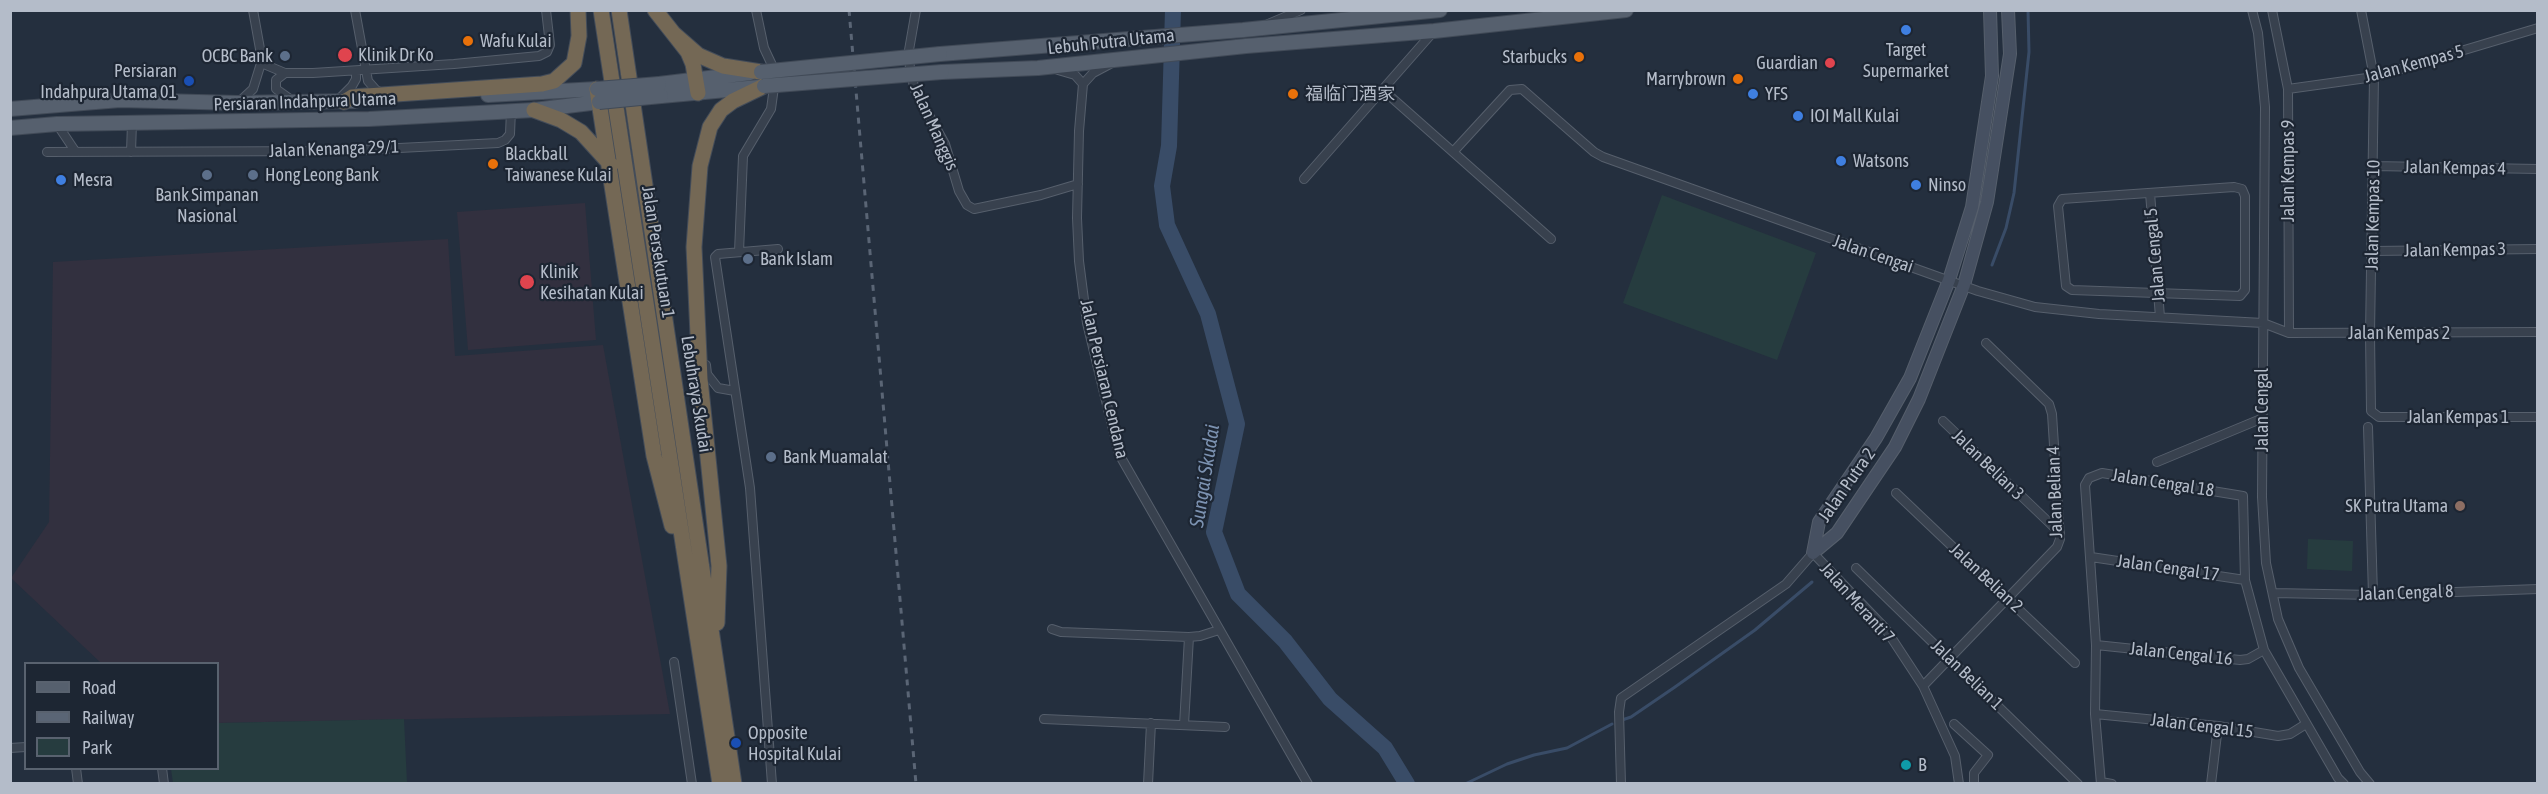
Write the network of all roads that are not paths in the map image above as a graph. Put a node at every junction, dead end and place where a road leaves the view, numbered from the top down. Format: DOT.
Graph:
graph roads {
  1 [pos="253,10"];
  2 [pos="354,10"];
  3 [pos="546,10"];
  4 [pos="578,10"];
  5 [pos="601,10"];
  6 [pos="619,10"];
  7 [pos="655,10"];
  8 [pos="756,10"];
  9 [pos="916,10"];
  10 [pos="1300,10"];
  11 [pos="1440,10"];
  12 [pos="1626,10"];
  13 [pos="1990,10"];
  14 [pos="2008,10"];
  15 [pos="2252,10"];
  16 [pos="2272,10"];
  17 [pos="2361,10"];
  18 [pos="2538,28"];
  19 [pos="1250,29"];
  20 [pos="1434,31"];
  21 [pos="674,34"];
  22 [pos="1124,58"];
  23 [pos="262,60"];
  24 [pos="1038,68"];
  25 [pos="360,70"];
  26 [pos="285,73"];
  27 [pos="2374,77"];
  28 [pos="763,79"];
  29 [pos="1083,84"];
  30 [pos="697,86"];
  31 [pos="2288,89"];
  32 [pos="1383,90"];
  33 [pos="385,94"];
  34 [pos="598,96"];
  35 [pos="340,102"];
  36 [pos="237,103"];
  37 [pos="295,103"];
  38 [pos="10,109"];
  39 [pos="511,110"];
  40 [pos="534,110"];
  41 [pos="132,123"];
  42 [pos="57,124"];
  43 [pos="10,128"];
  44 [pos="75,151"];
  45 [pos="47,152"];
  46 [pos="131,152"];
  47 [pos="1453,152"];
  48 [pos="611,165"];
  49 [pos="2373,166"];
  50 [pos="2538,169"];
  51 [pos="1304,179"];
  52 [pos="1078,184"];
  53 [pos="2150,193"];
  54 [pos="1551,239"];
  55 [pos="778,249"];
  56 [pos="2538,249"];
  57 [pos="2373,251"];
  58 [pos="739,252"];
  59 [pos="1949,280"];
  60 [pos="1964,285"];
  61 [pos="697,287"];
  62 [pos="2158,293"];
  63 [pos="2160,317"];
  64 [pos="2263,323"];
  65 [pos="2538,332"];
  66 [pos="2289,333"];
  67 [pos="2370,334"];
  68 [pos="1986,343"];
  69 [pos="735,391"];
  70 [pos="2379,417"];
  71 [pos="2538,417"];
  72 [pos="2263,418"];
  73 [pos="1943,421"];
  74 [pos="2368,427"];
  75 [pos="2157,462"];
  76 [pos="1896,493"];
  77 [pos="2060,533"];
  78 [pos="1813,553"];
  79 [pos="2091,557"];
  80 [pos="1856,568"];
  81 [pos="2246,580"];
  82 [pos="2538,589"];
  83 [pos="2274,592"];
  84 [pos="2373,595"];
  85 [pos="2008,598"];
  86 [pos="694,607"];
  87 [pos="1052,629"];
  88 [pos="1219,630"];
  89 [pos="1189,637"];
  90 [pos="2096,645"];
  91 [pos="2264,650"];
  92 [pos="1949,658"];
  93 [pos="674,662"];
  94 [pos="716,662"];
  95 [pos="2074,663"];
  96 [pos="1923,686"];
  97 [pos="2095,714"];
  98 [pos="1044,719"];
  99 [pos="1151,723"];
  100 [pos="1954,724"];
  101 [pos="2306,724"];
  102 [pos="1184,725"];
  103 [pos="2218,726"];
  104 [pos="1225,727"];
  105 [pos="692,783"];
  106 [pos="720,783"];
  107 [pos="734,783"];
  108 [pos="772,783"];
  109 [pos="1148,783"];
  110 [pos="1308,783"];
  111 [pos="1621,783"];
  112 [pos="1959,783"];
  113 [pos="1974,783"];
  114 [pos="2078,783"];
  115 [pos="2101,783"];
  116 [pos="2112,783"];
  117 [pos="2211,783"];
  118 [pos="2344,783"];
  119 [pos="2370,783"];
  1 -- 23 [label="street"];
  2 -- 25 [label="street"];
  3 -- 25 [label="street"];
  4 -- 33 [label="highway"];
  5 -- 86 [label="highway, Jalan Persekutuan 1"];
  6 -- 94 [label="highway, Lebuhraya Skudai"];
  7 -- 21 [label="highway"];
  8 -- 58 [label="street"];
  9 -- 52 [label="street, Jalan Manggis"];
  10 -- 19 [label="street"];
  11 -- 19 [label="main road, Lebuh Putra Utama"];
  12 -- 20 [label="main road, Lebuh Putra Utama"];
  13 -- 59 [label="street, Jalan Putra 2"];
  14 -- 60 [label="street, Jalan Putra 2"];
  15 -- 64 [label="street, Jalan Cengal"];
  16 -- 31 [label="street, Jalan Kempas 9"];
  17 -- 27 [label="street, Jalan Kempas 10"];
  18 -- 27 [label="street, Jalan Kempas 5"];
  19 -- 28 [label="main road, Lebuh Putra Utama, bridge"];
  20 -- 22 [label="main road, Lebuh Putra Utama"];
  20 -- 32 [label="street"];
  21 -- 28 [label="highway"];
  21 -- 30 [label="highway"];
  22 -- 24 [label="main road, Lebuh Putra Utama"];
  22 -- 29 [label="street"];
  23 -- 26 [label="street"];
  23 -- 36 [label="street"];
  24 -- 28 [label="main road, Lebuh Putra Utama, bridge"];
  24 -- 29 [label="street"];
  25 -- 26 [label="street"];
  25 -- 33 [label="street"];
  25 -- 35 [label="street"];
  26 -- 37 [label="street"];
  27 -- 31 [label="street, Jalan Kempas 5"];
  27 -- 49 [label="street, Jalan Kempas 10"];
  28 -- 30 [label="main road, Lebuh Putra Utama"];
  28 -- 61 [label="highway"];
  29 -- 52 [label="street, Jalan Persiaran Cendana"];
  30 -- 34 [label="main road, Lebuh Putra Utama, bridge"];
  31 -- 66 [label="street, Jalan Kempas 9"];
  32 -- 47 [label="street"];
  32 -- 51 [label="street"];
  33 -- 35 [label="highway"];
  34 -- 35 [label="main road, Persiaran Indahpura Utama"];
  34 -- 40 [label="main road, Persiaran Indahpura Utama"];
  34 -- 48 [label="highway"];
  35 -- 37 [label="main road, Persiaran Indahpura Utama"];
  36 -- 37 [label="main road, Persiaran Indahpura Utama"];
  36 -- 38 [label="main road, Persiaran Indahpura Utama"];
  39 -- 40 [label="main road, Persiaran Indahpura Utama"];
  39 -- 41 [label="main road, Persiaran Indahpura Utama"];
  39 -- 46 [label="street, Jalan Kenanga 29/1"];
  40 -- 48 [label="highway"];
  41 -- 42 [label="main road, Persiaran Indahpura Utama"];
  41 -- 46 [label="street"];
  42 -- 43 [label="main road, Persiaran Indahpura Utama"];
  42 -- 44 [label="street"];
  44 -- 45 [label="street"];
  44 -- 46 [label="street"];
  47 -- 54 [label="street"];
  47 -- 59 [label="street, Jalan Cengai"];
  48 -- 86 [label="highway"];
  49 -- 50 [label="street, Jalan Kempas 4"];
  49 -- 57 [label="street, Jalan Kempas 10"];
  52 -- 88 [label="street, Jalan Persiaran Cendana"];
  53 -- 62 [label="street, Jalan Cengal 5"];
  53 -- 62 [label="street"];
  53 -- 62 [label="street"];
  55 -- 58 [label="street"];
  56 -- 57 [label="street, Jalan Kempas 3"];
  57 -- 67 [label="street, Jalan Kempas 10"];
  58 -- 69 [label="street"];
  59 -- 60 [label="street, Jalan Cengai"];
  59 -- 78 [label="street, Jalan Putra 2"];
  60 -- 63 [label="street, Jalan Cengai"];
  60 -- 78 [label="street, Jalan Putra 2"];
  61 -- 69 [label="street"];
  61 -- 94 [label="highway"];
  62 -- 63 [label="street, Jalan Cengal 5"];
  63 -- 64 [label="street, Jalan Cengai"];
  64 -- 66 [label="street, Jalan Kempas 2"];
  64 -- 72 [label="street, Jalan Cengal"];
  65 -- 67 [label="street, Jalan Kempas 2"];
  66 -- 67 [label="street, Jalan Kempas 2"];
  67 -- 70 [label="street, Jalan Kempas 10"];
  68 -- 77 [label="street, Jalan Belian 4"];
  69 -- 108 [label="street"];
  70 -- 71 [label="street, Jalan Kempas 1"];
  72 -- 75 [label="street"];
  72 -- 83 [label="street, Jalan Cengal"];
  73 -- 77 [label="street, Jalan Belian 3"];
  74 -- 84 [label="street"];
  76 -- 85 [label="street, Jalan Belian 2"];
  77 -- 85 [label="street, Jalan Belian 4"];
  78 -- 96 [label="street, Jalan Meranti 7"];
  78 -- 111 [label="street"];
  79 -- 81 [label="street, Jalan Cengal 17"];
  79 -- 81 [label="street, Jalan Cengal 18"];
  79 -- 90 [label="street"];
  80 -- 92 [label="street, Jalan Belian 1"];
  81 -- 91 [label="street"];
  82 -- 84 [label="street, Jalan Cengal 8"];
  83 -- 84 [label="street, Jalan Cengal 8"];
  83 -- 119 [label="street, Jalan Cengal"];
  85 -- 92 [label="street, Jalan Belian 4"];
  85 -- 95 [label="street, Jalan Belian 2"];
  86 -- 106 [label="highway"];
  87 -- 89 [label="street"];
  88 -- 89 [label="street"];
  88 -- 110 [label="street, Jalan Persiaran Cendana"];
  89 -- 102 [label="street"];
  90 -- 91 [label="street, Jalan Cengal 16"];
  90 -- 97 [label="street"];
  91 -- 101 [label="street"];
  92 -- 96 [label="street, Jalan Belian 4"];
  92 -- 114 [label="street, Jalan Belian 1"];
  93 -- 105 [label="street"];
  94 -- 107 [label="highway, Lebuhraya Skudai"];
  96 -- 112 [label="street, Jalan Meranti 7"];
  97 -- 103 [label="street, Jalan Cengal 15"];
  97 -- 115 [label="street"];
  98 -- 99 [label="street"];
  99 -- 102 [label="street"];
  99 -- 109 [label="street"];
  100 -- 113 [label="street"];
  101 -- 103 [label="street, Jalan Cengal 15"];
  101 -- 118 [label="street"];
  102 -- 104 [label="street"];
  103 -- 117 [label="street"];
  115 -- 116 [label="street"];
}
